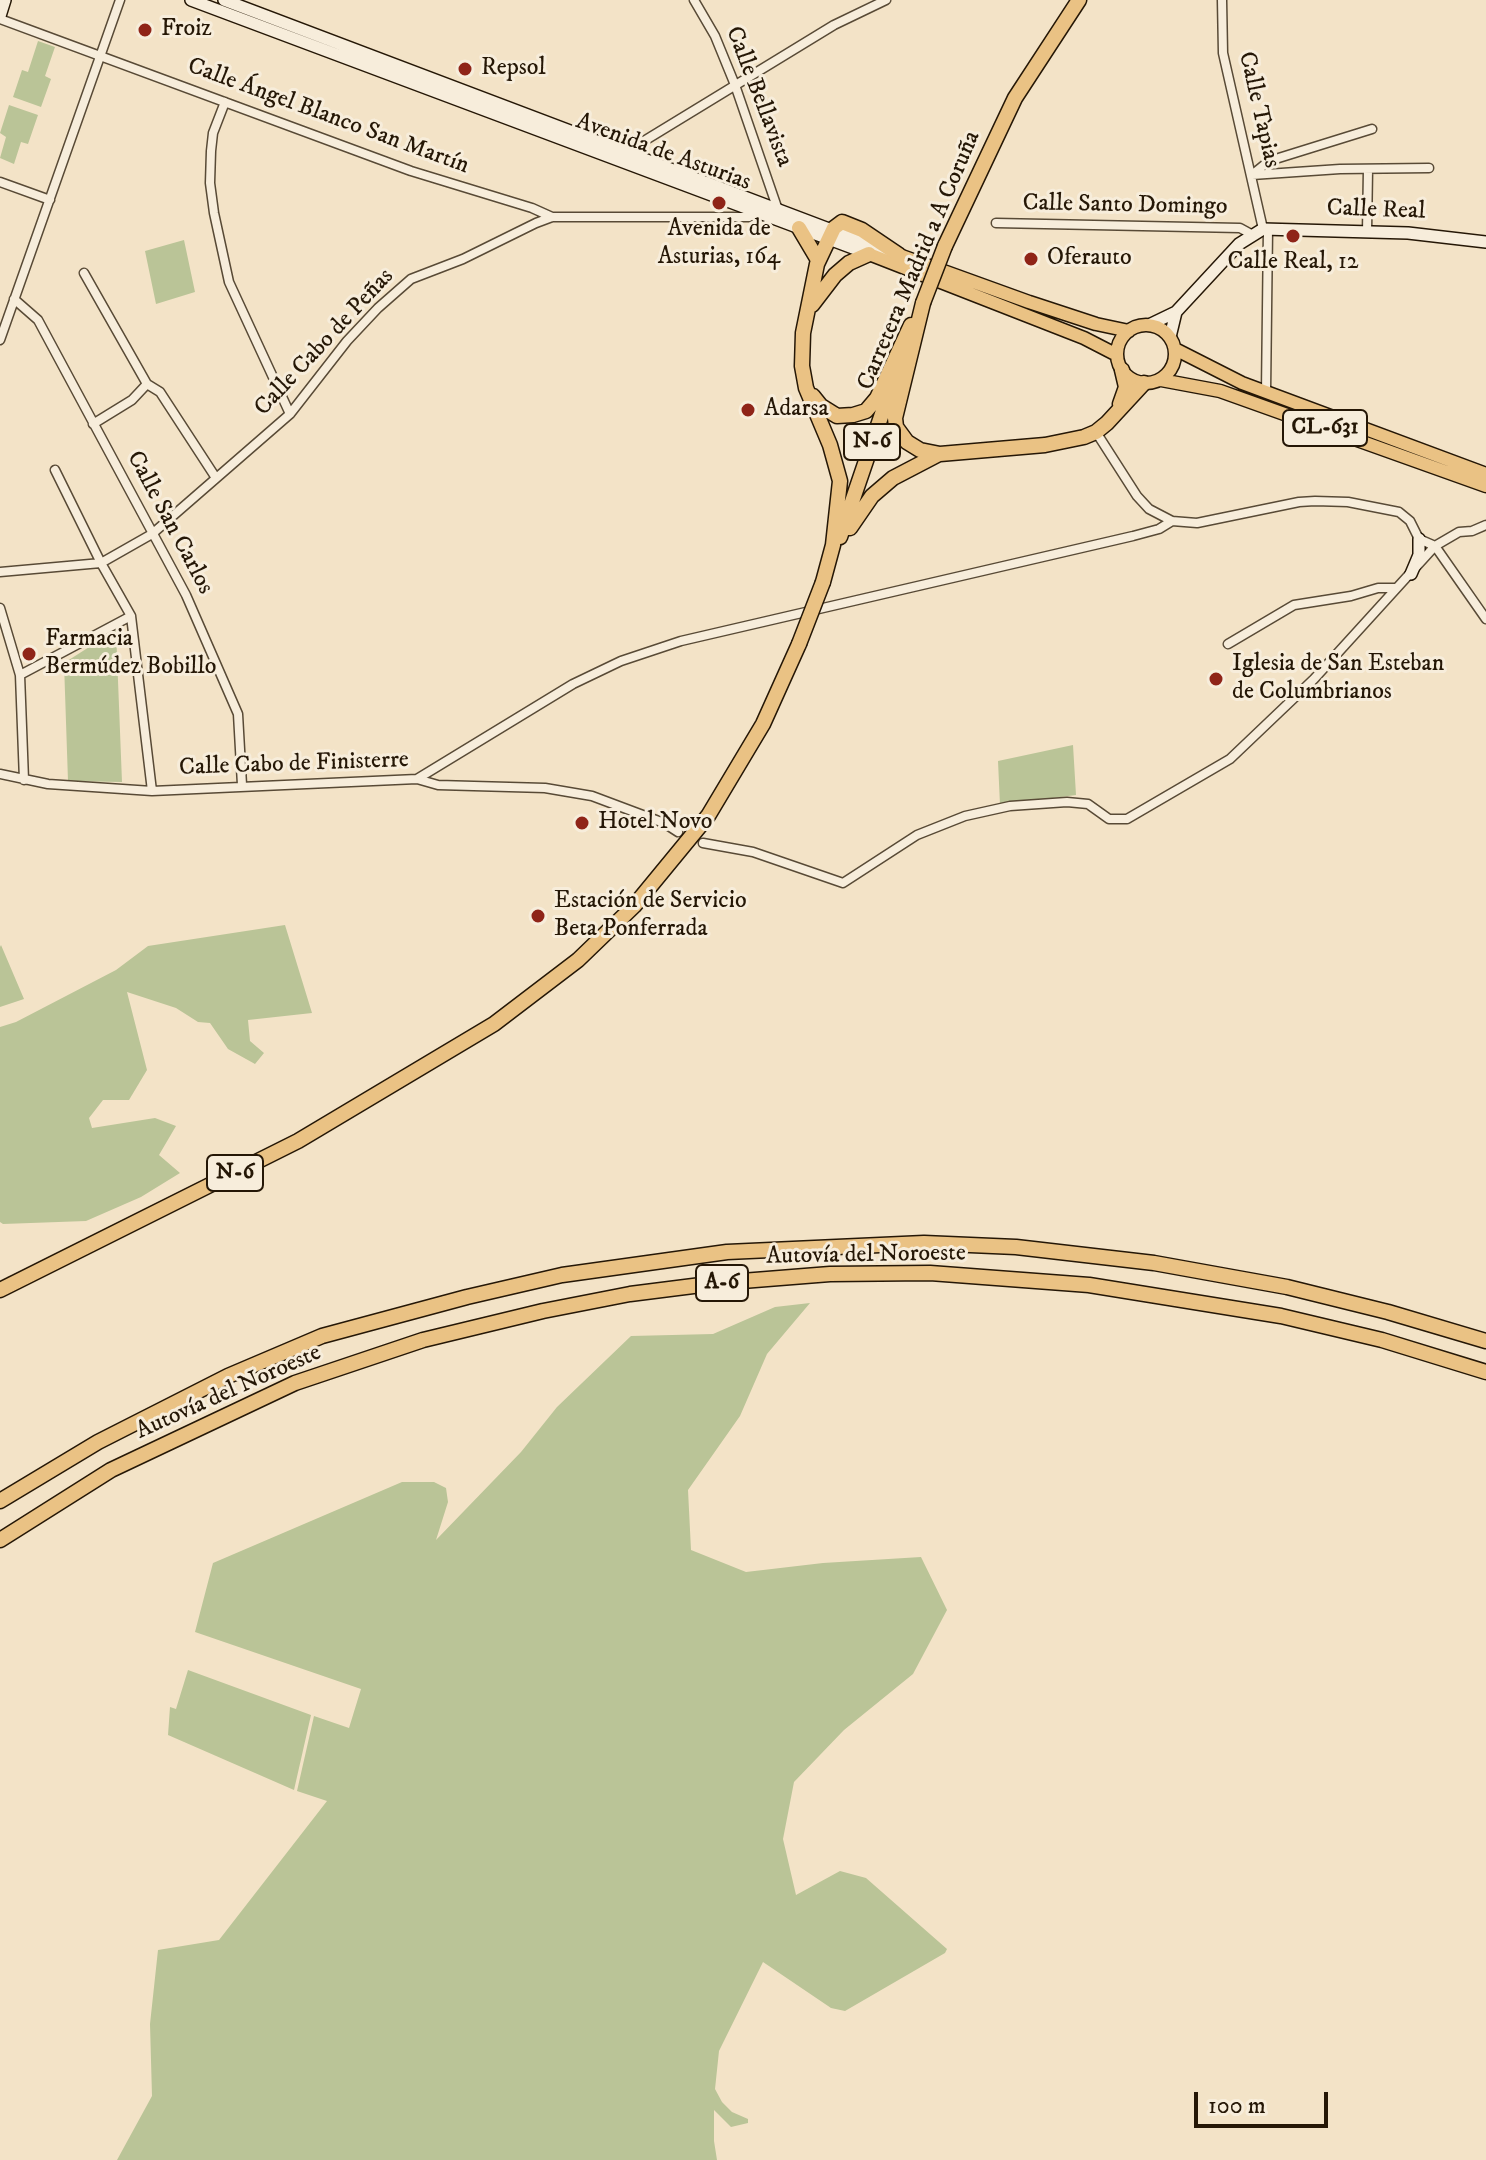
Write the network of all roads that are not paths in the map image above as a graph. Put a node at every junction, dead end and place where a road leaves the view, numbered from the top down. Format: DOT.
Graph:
graph roads {
  1 [pos="5,0"];
  2 [pos="120,0"];
  3 [pos="191,0"];
  4 [pos="224,0"];
  5 [pos="694,0"];
  6 [pos="886,0"];
  7 [pos="1079,0"];
  8 [pos="1222,0"];
  9 [pos="0,18"];
  10 [pos="101,55"];
  11 [pos="735,85"];
  12 [pos="225,102"];
  13 [pos="1372,129"];
  14 [pos="626,152"];
  15 [pos="1429,168"];
  16 [pos="1368,169"];
  17 [pos="1252,175"];
  18 [pos="0,182"];
  19 [pos="50,200"];
  20 [pos="778,210"];
  21 [pos="758,212"];
  22 [pos="552,217"];
  23 [pos="996,223"];
  24 [pos="799,228"];
  25 [pos="1261,231"];
  26 [pos="1367,232"];
  27 [pos="829,238"];
  28 [pos="1486,242"];
  29 [pos="869,254"];
  30 [pos="899,255"];
  31 [pos="818,260"];
  32 [pos="849,263"];
  33 [pos="84,273"];
  34 [pos="14,299"];
  35 [pos="923,303"];
  36 [pos="1176,312"];
  37 [pos="808,313"];
  38 [pos="1149,325"];
  39 [pos="1129,331"];
  40 [pos="0,340"];
  41 [pos="1172,343"];
  42 [pos="1117,355"];
  43 [pos="1122,370"];
  44 [pos="1161,380"];
  45 [pos="1144,383"];
  46 [pos="147,384"];
  47 [pos="806,388"];
  48 [pos="1266,392"];
  49 [pos="1117,412"];
  50 [pos="290,414"];
  51 [pos="93,424"];
  52 [pos="1096,432"];
  53 [pos="940,454"];
  54 [pos="55,470"];
  55 [pos="1486,474"];
  56 [pos="216,478"];
  57 [pos="1486,486"];
  58 [pos="1172,521"];
  59 [pos="1486,525"];
  60 [pos="1472,531"];
  61 [pos="152,534"];
  62 [pos="1486,537"];
  63 [pos="1419,539"];
  64 [pos="1435,546"];
  65 [pos="101,563"];
  66 [pos="0,572"];
  67 [pos="1411,574"];
  68 [pos="823,582"];
  69 [pos="1396,588"];
  70 [pos="0,608"];
  71 [pos="131,616"];
  72 [pos="1486,619"];
  73 [pos="1228,644"];
  74 [pos="20,675"];
  75 [pos="0,774"];
  76 [pos="417,779"];
  77 [pos="24,780"];
  78 [pos="242,785"];
  79 [pos="152,791"];
  80 [pos="678,832"];
  81 [pos="703,843"];
  82 [pos="0,1290"];
  83 [pos="1486,1341"];
  84 [pos="1486,1375"];
  85 [pos="0,1501"];
  86 [pos="0,1540"];
  1 -- 9 [label="main road"];
  2 -- 10 [label="street"];
  3 -- 21 [label="main road, Avenida de Asturias"];
  4 -- 14 [label="main road, Avenida de Asturias"];
  5 -- 11 [label="street, Calle Bellavista"];
  6 -- 11 [label="street"];
  7 -- 35 [label="highway, Carretera Madrid a A Coruña / N-6, bridge"];
  8 -- 17 [label="street, Calle Tapias"];
  9 -- 10 [label="street, Calle Ángel Blanco San Martín"];
  10 -- 12 [label="street, Calle Ángel Blanco San Martín"];
  10 -- 19 [label="street"];
  11 -- 14 [label="street"];
  11 -- 20 [label="street, Calle Bellavista"];
  12 -- 22 [label="street, Calle Ángel Blanco San Martín"];
  12 -- 50 [label="street"];
  13 -- 17 [label="street"];
  14 -- 20 [label="main road, Avenida de Asturias"];
  15 -- 16 [label="street"];
  16 -- 17 [label="street"];
  16 -- 26 [label="street"];
  17 -- 25 [label="street, Calle Tapias"];
  18 -- 19 [label="street"];
  19 -- 34 [label="street"];
  20 -- 27 [label="main road, Avenida de Asturias"];
  21 -- 22 [label="street, Calle Cabo de Peñas"];
  21 -- 24 [label="main road, Avenida de Asturias"];
  22 -- 50 [label="street, Calle Cabo de Peñas"];
  23 -- 25 [label="street, Calle Santo Domingo"];
  24 -- 27 [label="main road, Avenida de Asturias"];
  24 -- 31 [label="highway"];
  25 -- 26 [label="main road, Calle Real"];
  25 -- 36 [label="main road"];
  25 -- 48 [label="street, Calle Tapias"];
  26 -- 28 [label="main road, Calle Real"];
  27 -- 29 [label="main road, Avenida de Asturias"];
  27 -- 30 [label="highway"];
  27 -- 31 [label="highway"];
  27 -- 32 [label="highway"];
  29 -- 32 [label="highway"];
  29 -- 42 [label="main road, Avenida de Asturias"];
  30 -- 39 [label="main road"];
  31 -- 37 [label="highway"];
  32 -- 37 [label="highway"];
  33 -- 46 [label="street"];
  34 -- 40 [label="street"];
  34 -- 51 [label="street, Calle San Carlos"];
  35 -- 47 [label="highway"];
  35 -- 53 [label="highway"];
  35 -- 68 [label="highway, Carretera Madrid a A Coruña / N-6"];
  36 -- 38 [label="main road"];
  36 -- 41 [label="main road"];
  37 -- 47 [label="highway"];
  38 -- 39 [label="main road"];
  38 -- 41 [label="main road, CL-631"];
  39 -- 42 [label="main road"];
  41 -- 44 [label="main road"];
  41 -- 48 [label="main road, CL-631"];
  42 -- 43 [label="main road"];
  43 -- 45 [label="main road"];
  43 -- 49 [label="highway"];
  44 -- 45 [label="main road, CL-631"];
  44 -- 57 [label="main road, CL-631"];
  45 -- 49 [label="highway"];
  46 -- 51 [label="street"];
  46 -- 56 [label="street"];
  47 -- 68 [label="highway"];
  48 -- 55 [label="main road, CL-631"];
  49 -- 52 [label="highway"];
  50 -- 56 [label="street, Calle Cabo de Peñas"];
  51 -- 61 [label="street, Calle San Carlos"];
  52 -- 53 [label="highway"];
  52 -- 58 [label="street"];
  53 -- 68 [label="highway"];
  54 -- 65 [label="street"];
  56 -- 61 [label="street, Calle Cabo de Peñas"];
  58 -- 63 [label="street"];
  58 -- 76 [label="street"];
  59 -- 60 [label="street"];
  60 -- 62 [label="street"];
  60 -- 64 [label="street"];
  61 -- 65 [label="street, Calle Cabo de Peñas"];
  61 -- 78 [label="street, Calle San Carlos"];
  63 -- 64 [label="street"];
  63 -- 67 [label="main road"];
  64 -- 67 [label="street"];
  64 -- 72 [label="street"];
  65 -- 66 [label="street, Calle Cabo de Peñas"];
  65 -- 71 [label="street"];
  67 -- 69 [label="street"];
  68 -- 82 [label="highway, Carretera Madrid a A Coruña / N-6, bridge"];
  69 -- 73 [label="street"];
  69 -- 81 [label="street"];
  70 -- 74 [label="street"];
  71 -- 74 [label="street"];
  71 -- 79 [label="street"];
  74 -- 77 [label="street"];
  75 -- 77 [label="street, Calle Cabo de Finisterre"];
  76 -- 78 [label="street, Calle Cabo de Finisterre"];
  76 -- 80 [label="street, Calle Cabo de Finisterre"];
  77 -- 79 [label="street, Calle Cabo de Finisterre"];
  78 -- 79 [label="street, Calle Cabo de Finisterre"];
  83 -- 85 [label="highway, Autovía del Noroeste / A-6"];
  84 -- 86 [label="highway, Autovía del Noroeste / A-6"];
}
